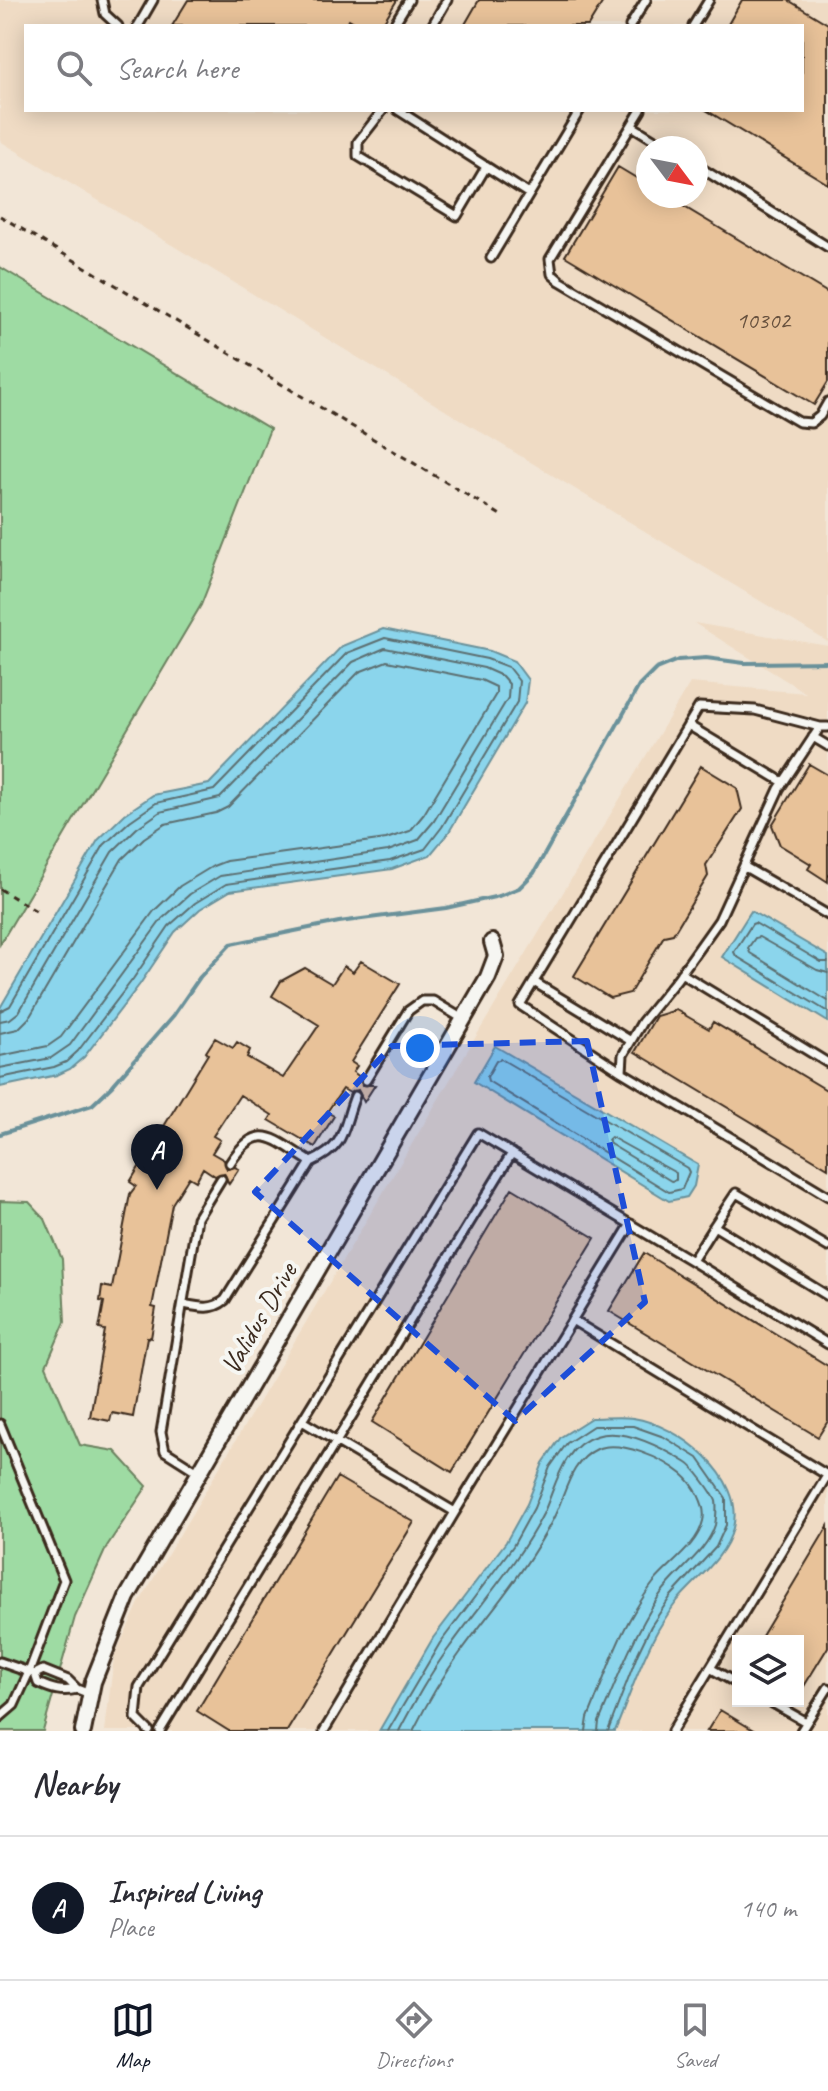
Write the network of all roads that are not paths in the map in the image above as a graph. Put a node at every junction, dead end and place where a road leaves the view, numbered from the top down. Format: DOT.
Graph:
graph roads {
  1 [pos="102,0"];
  2 [pos="153,0"];
  3 [pos="409,0"];
  4 [pos="447,0"];
  5 [pos="646,0"];
  6 [pos="709,0"];
  7 [pos="116,24"];
  8 [pos="139,24"];
  9 [pos="394,24"];
  10 [pos="433,24"];
  11 [pos="631,24"];
  12 [pos="694,24"];
  13 [pos="381,112"];
  14 [pos="401,112"];
  15 [pos="579,112"];
  16 [pos="640,112"];
  17 [pos="632,126"];
  18 [pos="648,136"];
  19 [pos="486,167"];
  20 [pos="708,172"];
  21 [pos="529,194"];
  22 [pos="828,247"];
  23 [pos="491,258"];
  24 [pos="828,402"];
  25 [pos="688,725"];
  26 [pos="824,727"];
  27 [pos="813,737"];
  28 [pos="828,746"];
  29 [pos="783,782"];
  30 [pos="745,867"];
  31 [pos="828,915"];
  32 [pos="492,942"];
  33 [pos="681,973"];
  34 [pos="534,982"];
  35 [pos="463,1019"];
  36 [pos="631,1041"];
  37 [pos="828,1063"];
  38 [pos="622,1072"];
  39 [pos="366,1080"];
  40 [pos="355,1096"];
  41 [pos="512,1153"];
  42 [pos="311,1162"];
  43 [pos="230,1163"];
  44 [pos="221,1179"];
  45 [pos="828,1196"];
  46 [pos="631,1224"];
  47 [pos="714,1226"];
  48 [pos="828,1247"];
  49 [pos="692,1261"];
  50 [pos="828,1296"];
  51 [pos="183,1304"];
  52 [pos="572,1320"];
  53 [pos="828,1344"];
  54 [pos="302,1421"];
  55 [pos="0,1424"];
  56 [pos="337,1442"];
  57 [pos="198,1472"];
  58 [pos="828,1475"];
  59 [pos="455,1512"];
  60 [pos="0,1662"];
  61 [pos="710,1668"];
  62 [pos="32,1673"];
  63 [pos="732,1681"];
  64 [pos="828,1688"];
  65 [pos="83,1692"];
  66 [pos="780,1707"];
  67 [pos="0,1717"];
  68 [pos="806,1722"];
  69 [pos="83,1731"];
  70 [pos="149,1731"];
  71 [pos="160,1731"];
  72 [pos="324,1731"];
  73 [pos="672,1731"];
  74 [pos="801,1731"];
  1 -- 7 [label="lane"];
  2 -- 8 [label="lane"];
  3 -- 9 [label="lane"];
  4 -- 10 [label="lane"];
  5 -- 11 [label="lane"];
  6 -- 12 [label="lane"];
  13 -- 19 [label="lane"];
  14 -- 19 [label="lane"];
  15 -- 21 [label="lane"];
  16 -- 17 [label="lane"];
  17 -- 18 [label="lane"];
  17 -- 24 [label="lane"];
  19 -- 21 [label="lane"];
  20 -- 22 [label="lane"];
  21 -- 23 [label="lane"];
  25 -- 26 [label="lane"];
  25 -- 29 [label="lane"];
  25 -- 34 [label="lane"];
  26 -- 27 [label="lane"];
  27 -- 28 [label="lane"];
  27 -- 29 [label="lane"];
  29 -- 30 [label="lane"];
  30 -- 31 [label="lane"];
  30 -- 33 [label="lane"];
  32 -- 35 [label="street, Validus Drive"];
  33 -- 36 [label="lane"];
  33 -- 37 [label="lane"];
  34 -- 36 [label="lane"];
  34 -- 38 [label="lane"];
  35 -- 39 [label="lane"];
  35 -- 57 [label="street, Validus Drive"];
  36 -- 38 [label="lane"];
  38 -- 45 [label="lane"];
  40 -- 42 [label="lane"];
  41 -- 46 [label="lane"];
  41 -- 54 [label="lane"];
  41 -- 56 [label="lane"];
  42 -- 43 [label="lane"];
  42 -- 51 [label="lane"];
  44 -- 51 [label="lane"];
  46 -- 49 [label="lane"];
  46 -- 52 [label="lane"];
  47 -- 48 [label="lane"];
  47 -- 49 [label="lane"];
  47 -- 50 [label="lane"];
  49 -- 53 [label="lane"];
  51 -- 57 [label="lane"];
  52 -- 58 [label="lane"];
  52 -- 59 [label="lane"];
  54 -- 56 [label="lane"];
  54 -- 70 [label="lane"];
  55 -- 62 [label="lane"];
  56 -- 59 [label="lane"];
  56 -- 71 [label="lane"];
  57 -- 65 [label="street, Validus Drive"];
  58 -- 61 [label="lane"];
  59 -- 72 [label="lane"];
  60 -- 62 [label="lane"];
  61 -- 63 [label="lane"];
  61 -- 73 [label="lane"];
  62 -- 65 [label="lane"];
  62 -- 65 [label="lane"];
  62 -- 67 [label="lane"];
  64 -- 68 [label="lane"];
  65 -- 69 [label="street, Validus Drive"];
  66 -- 68 [label="lane"];
  68 -- 74 [label="lane"];
}
